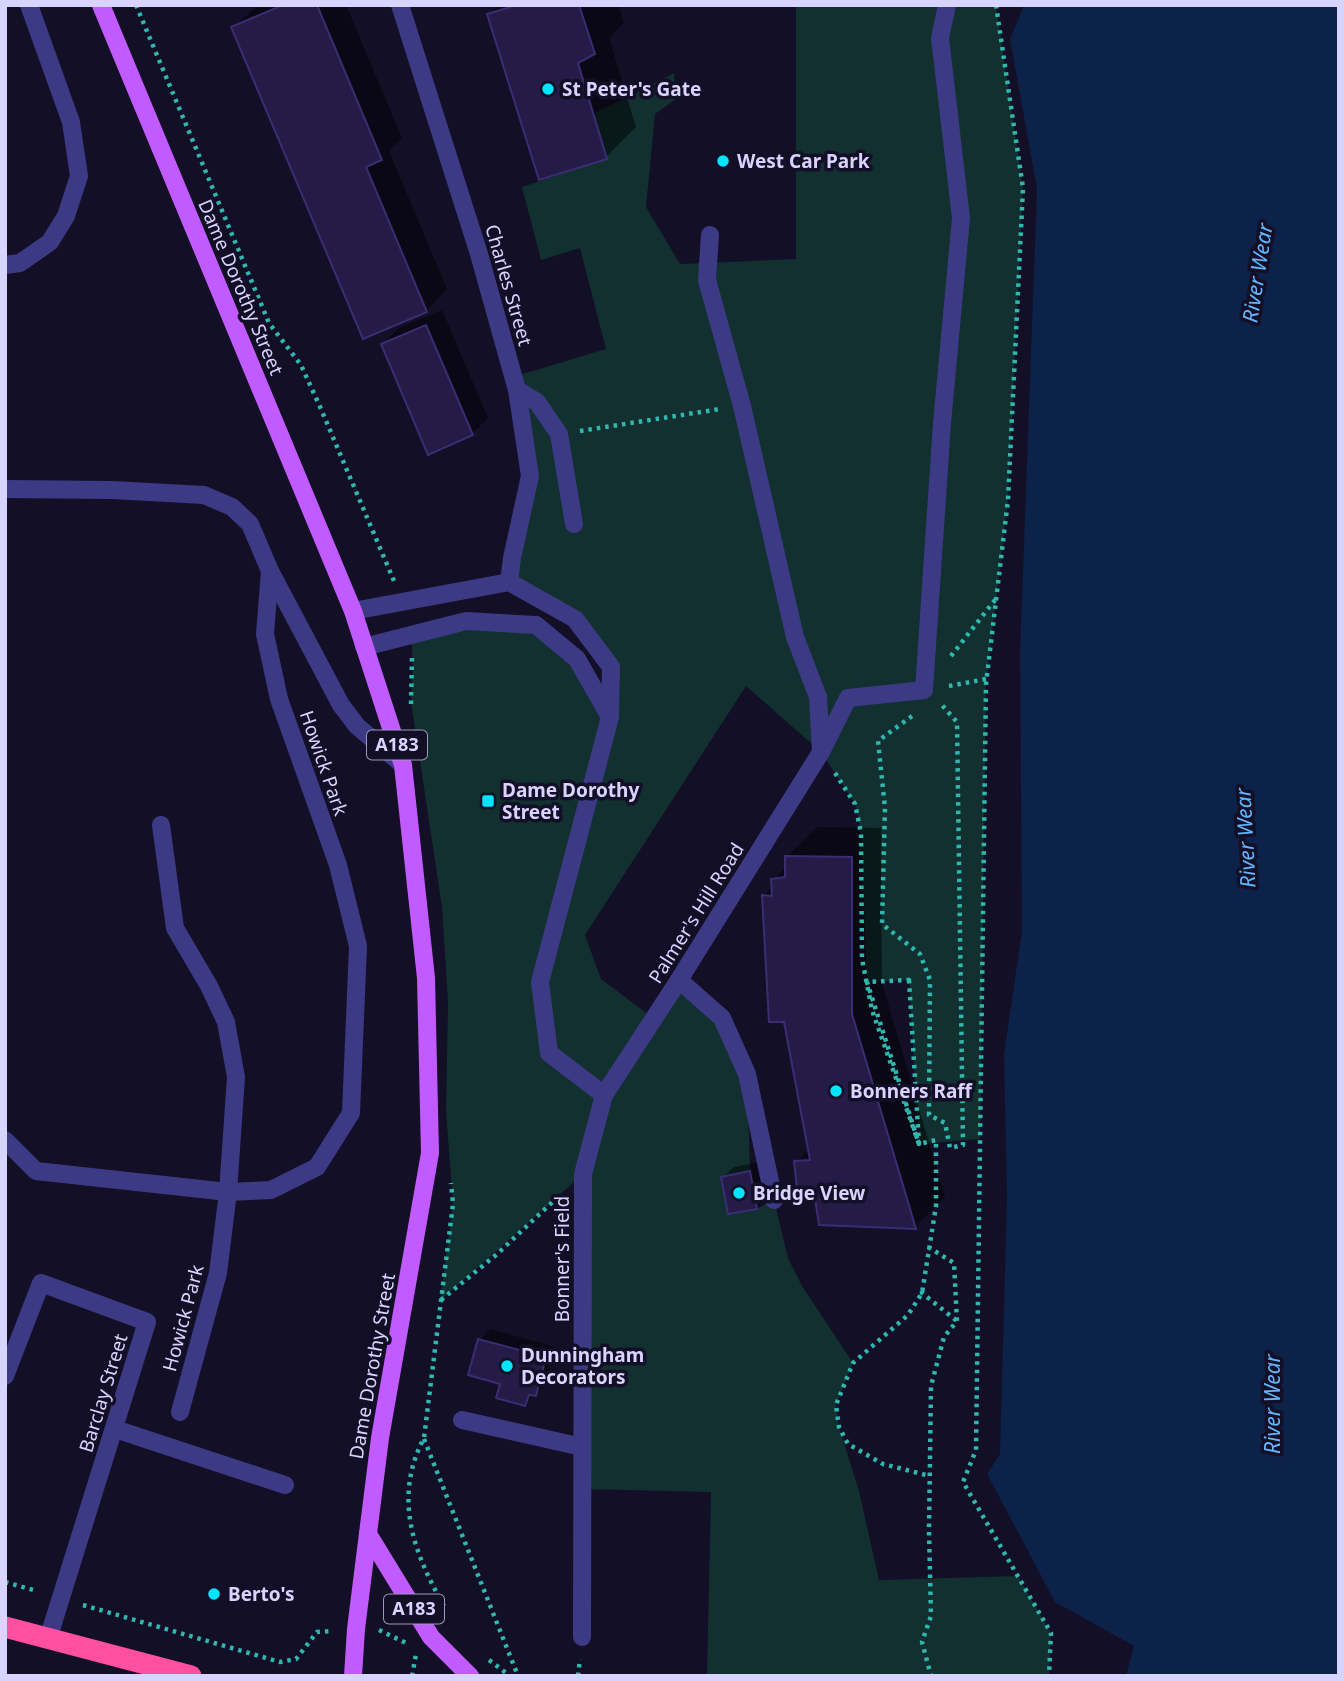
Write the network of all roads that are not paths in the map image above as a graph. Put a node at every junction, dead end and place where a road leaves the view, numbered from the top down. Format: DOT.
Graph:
graph roads {
  1 [pos="30,5"];
  2 [pos="102,5"];
  3 [pos="400,5"];
  4 [pos="947,5"];
  5 [pos="710,235"];
  6 [pos="5,265"];
  7 [pos="517,390"];
  8 [pos="5,489"];
  9 [pos="574,524"];
  10 [pos="270,571"];
  11 [pos="509,582"];
  12 [pos="353,611"];
  13 [pos="364,647"];
  14 [pos="610,717"];
  15 [pos="821,752"];
  16 [pos="403,765"];
  17 [pos="161,825"];
  18 [pos="679,980"];
  19 [pos="604,1095"];
  20 [pos="5,1140"];
  21 [pos="228,1192"];
  22 [pos="774,1200"];
  23 [pos="5,1376"];
  24 [pos="180,1412"];
  25 [pos="462,1420"];
  26 [pos="115,1429"];
  27 [pos="582,1447"];
  28 [pos="285,1485"];
  29 [pos="368,1534"];
  30 [pos="5,1627"];
  31 [pos="582,1637"];
  32 [pos="48,1639"];
  33 [pos="191,1676"];
  34 [pos="353,1676"];
  35 [pos="470,1676"];
  1 -- 6 [label="street"];
  2 -- 12 [label="main road, Dame Dorothy Street / A183"];
  3 -- 7 [label="street, Charles Street"];
  4 -- 15 [label="street, Palmer's Hill Road"];
  5 -- 15 [label="street"];
  7 -- 9 [label="street"];
  7 -- 11 [label="street, Charles Street"];
  8 -- 10 [label="street, Howick Park"];
  10 -- 16 [label="street"];
  10 -- 21 [label="street, Howick Park"];
  11 -- 12 [label="street"];
  11 -- 14 [label="street"];
  12 -- 13 [label="main road, Dame Dorothy Street / A183"];
  13 -- 14 [label="street"];
  13 -- 16 [label="main road, Dame Dorothy Street / A183"];
  14 -- 19 [label="street"];
  15 -- 18 [label="street, Palmer's Hill Road"];
  16 -- 29 [label="main road, Dame Dorothy Street / A183"];
  17 -- 21 [label="street, Howick Park"];
  18 -- 19 [label="street, Palmer's Hill Road"];
  18 -- 22 [label="street"];
  19 -- 27 [label="street, Bonner's Field"];
  20 -- 21 [label="street, Howick Park"];
  21 -- 24 [label="street, Howick Park"];
  23 -- 26 [label="street, Barclay Street"];
  25 -- 27 [label="street"];
  26 -- 28 [label="street"];
  26 -- 32 [label="street, Barclay Street"];
  27 -- 31 [label="street, Bonner's Field"];
  29 -- 34 [label="main road, Dame Dorothy Street / A183"];
  29 -- 35 [label="main road, A183"];
  30 -- 32 [label="highway"];
  32 -- 33 [label="highway"];
}
